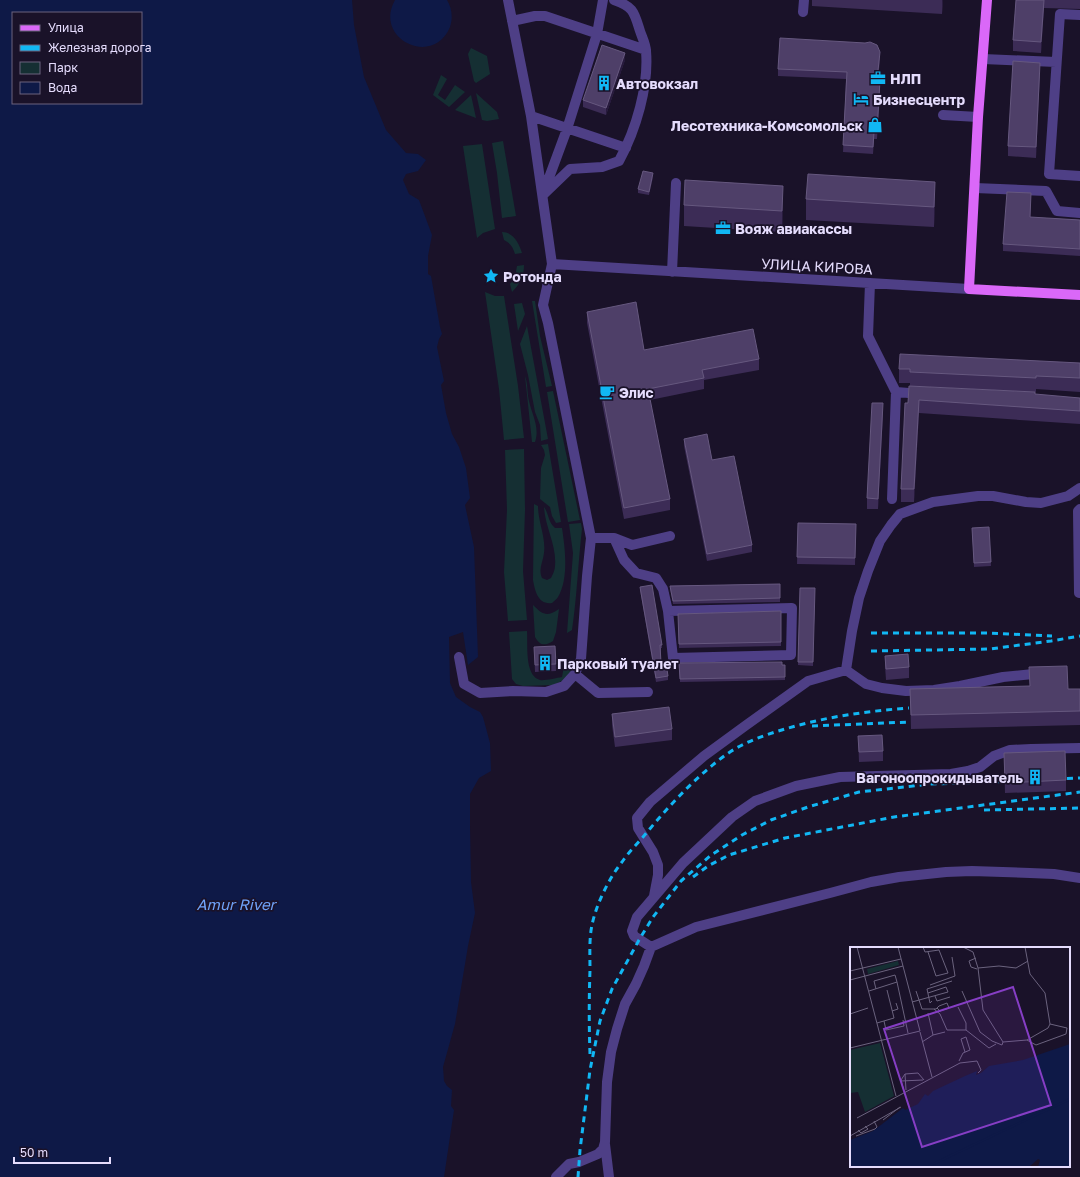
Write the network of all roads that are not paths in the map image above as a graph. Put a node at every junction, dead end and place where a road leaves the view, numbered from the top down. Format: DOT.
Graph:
graph roads {
  1 [pos="508,0"];
  2 [pos="602,0"];
  3 [pos="614,0"];
  4 [pos="804,0"];
  5 [pos="987,0"];
  6 [pos="803,12"];
  7 [pos="1080,15"];
  8 [pos="512,21"];
  9 [pos="597,34"];
  10 [pos="646,50"];
  11 [pos="983,59"];
  12 [pos="1056,62"];
  13 [pos="943,115"];
  14 [pos="531,116"];
  15 [pos="978,117"];
  16 [pos="567,129"];
  17 [pos="626,148"];
  18 [pos="1080,176"];
  19 [pos="676,183"];
  20 [pos="975,188"];
  21 [pos="543,196"];
  22 [pos="1080,213"];
  23 [pos="552,264"];
  24 [pos="672,272"];
  25 [pos="870,283"];
  26 [pos="969,289"];
  27 [pos="1080,295"];
  28 [pos="896,392"];
  29 [pos="933,394"];
  30 [pos="1080,488"];
  31 [pos="892,499"];
  32 [pos="1080,509"];
  33 [pos="670,536"];
  34 [pos="591,538"];
  35 [pos="614,538"];
  36 [pos="1080,593"];
  37 [pos="668,611"];
  38 [pos="459,657"];
  39 [pos="846,670"];
  40 [pos="1050,672"];
  41 [pos="575,674"];
  42 [pos="648,692"];
  43 [pos="1080,748"];
  44 [pos="1080,878"];
  45 [pos="653,898"];
  46 [pos="651,947"];
  47 [pos="605,1142"];
  48 [pos="556,1177"];
  49 [pos="609,1177"];
  1 -- 8 [label="street"];
  2 -- 9 [label="street"];
  3 -- 10 [label="street"];
  4 -- 6 [label="street"];
  5 -- 11 [label="main road"];
  7 -- 12 [label="street"];
  8 -- 9 [label="street"];
  8 -- 14 [label="street"];
  9 -- 10 [label="street"];
  9 -- 16 [label="street"];
  10 -- 17 [label="street"];
  11 -- 12 [label="street"];
  11 -- 15 [label="main road"];
  12 -- 18 [label="street"];
  13 -- 15 [label="street"];
  14 -- 16 [label="street"];
  14 -- 21 [label="street"];
  15 -- 20 [label="main road"];
  16 -- 17 [label="street"];
  16 -- 21 [label="street"];
  17 -- 21 [label="street"];
  19 -- 24 [label="street"];
  20 -- 22 [label="street"];
  20 -- 26 [label="main road"];
  21 -- 23 [label="street"];
  23 -- 24 [label="street, УЛИЦА КИРОВА"];
  23 -- 34 [label="street"];
  24 -- 25 [label="street, УЛИЦА КИРОВА"];
  25 -- 26 [label="street, УЛИЦА КИРОВА"];
  25 -- 28 [label="street"];
  26 -- 27 [label="main road, УЛИЦА КИРОВА"];
  28 -- 29 [label="street"];
  28 -- 31 [label="street"];
  30 -- 39 [label="street"];
  32 -- 36 [label="street"];
  33 -- 35 [label="street"];
  34 -- 35 [label="street"];
  34 -- 41 [label="street"];
  35 -- 37 [label="street"];
  37 -- 37 [label="street"];
  38 -- 41 [label="street"];
  39 -- 40 [label="street"];
  39 -- 45 [label="street"];
  41 -- 42 [label="street"];
  43 -- 45 [label="street"];
  44 -- 46 [label="street"];
  45 -- 46 [label="street"];
  46 -- 47 [label="street"];
  47 -- 48 [label="street"];
  47 -- 49 [label="street"];
}
